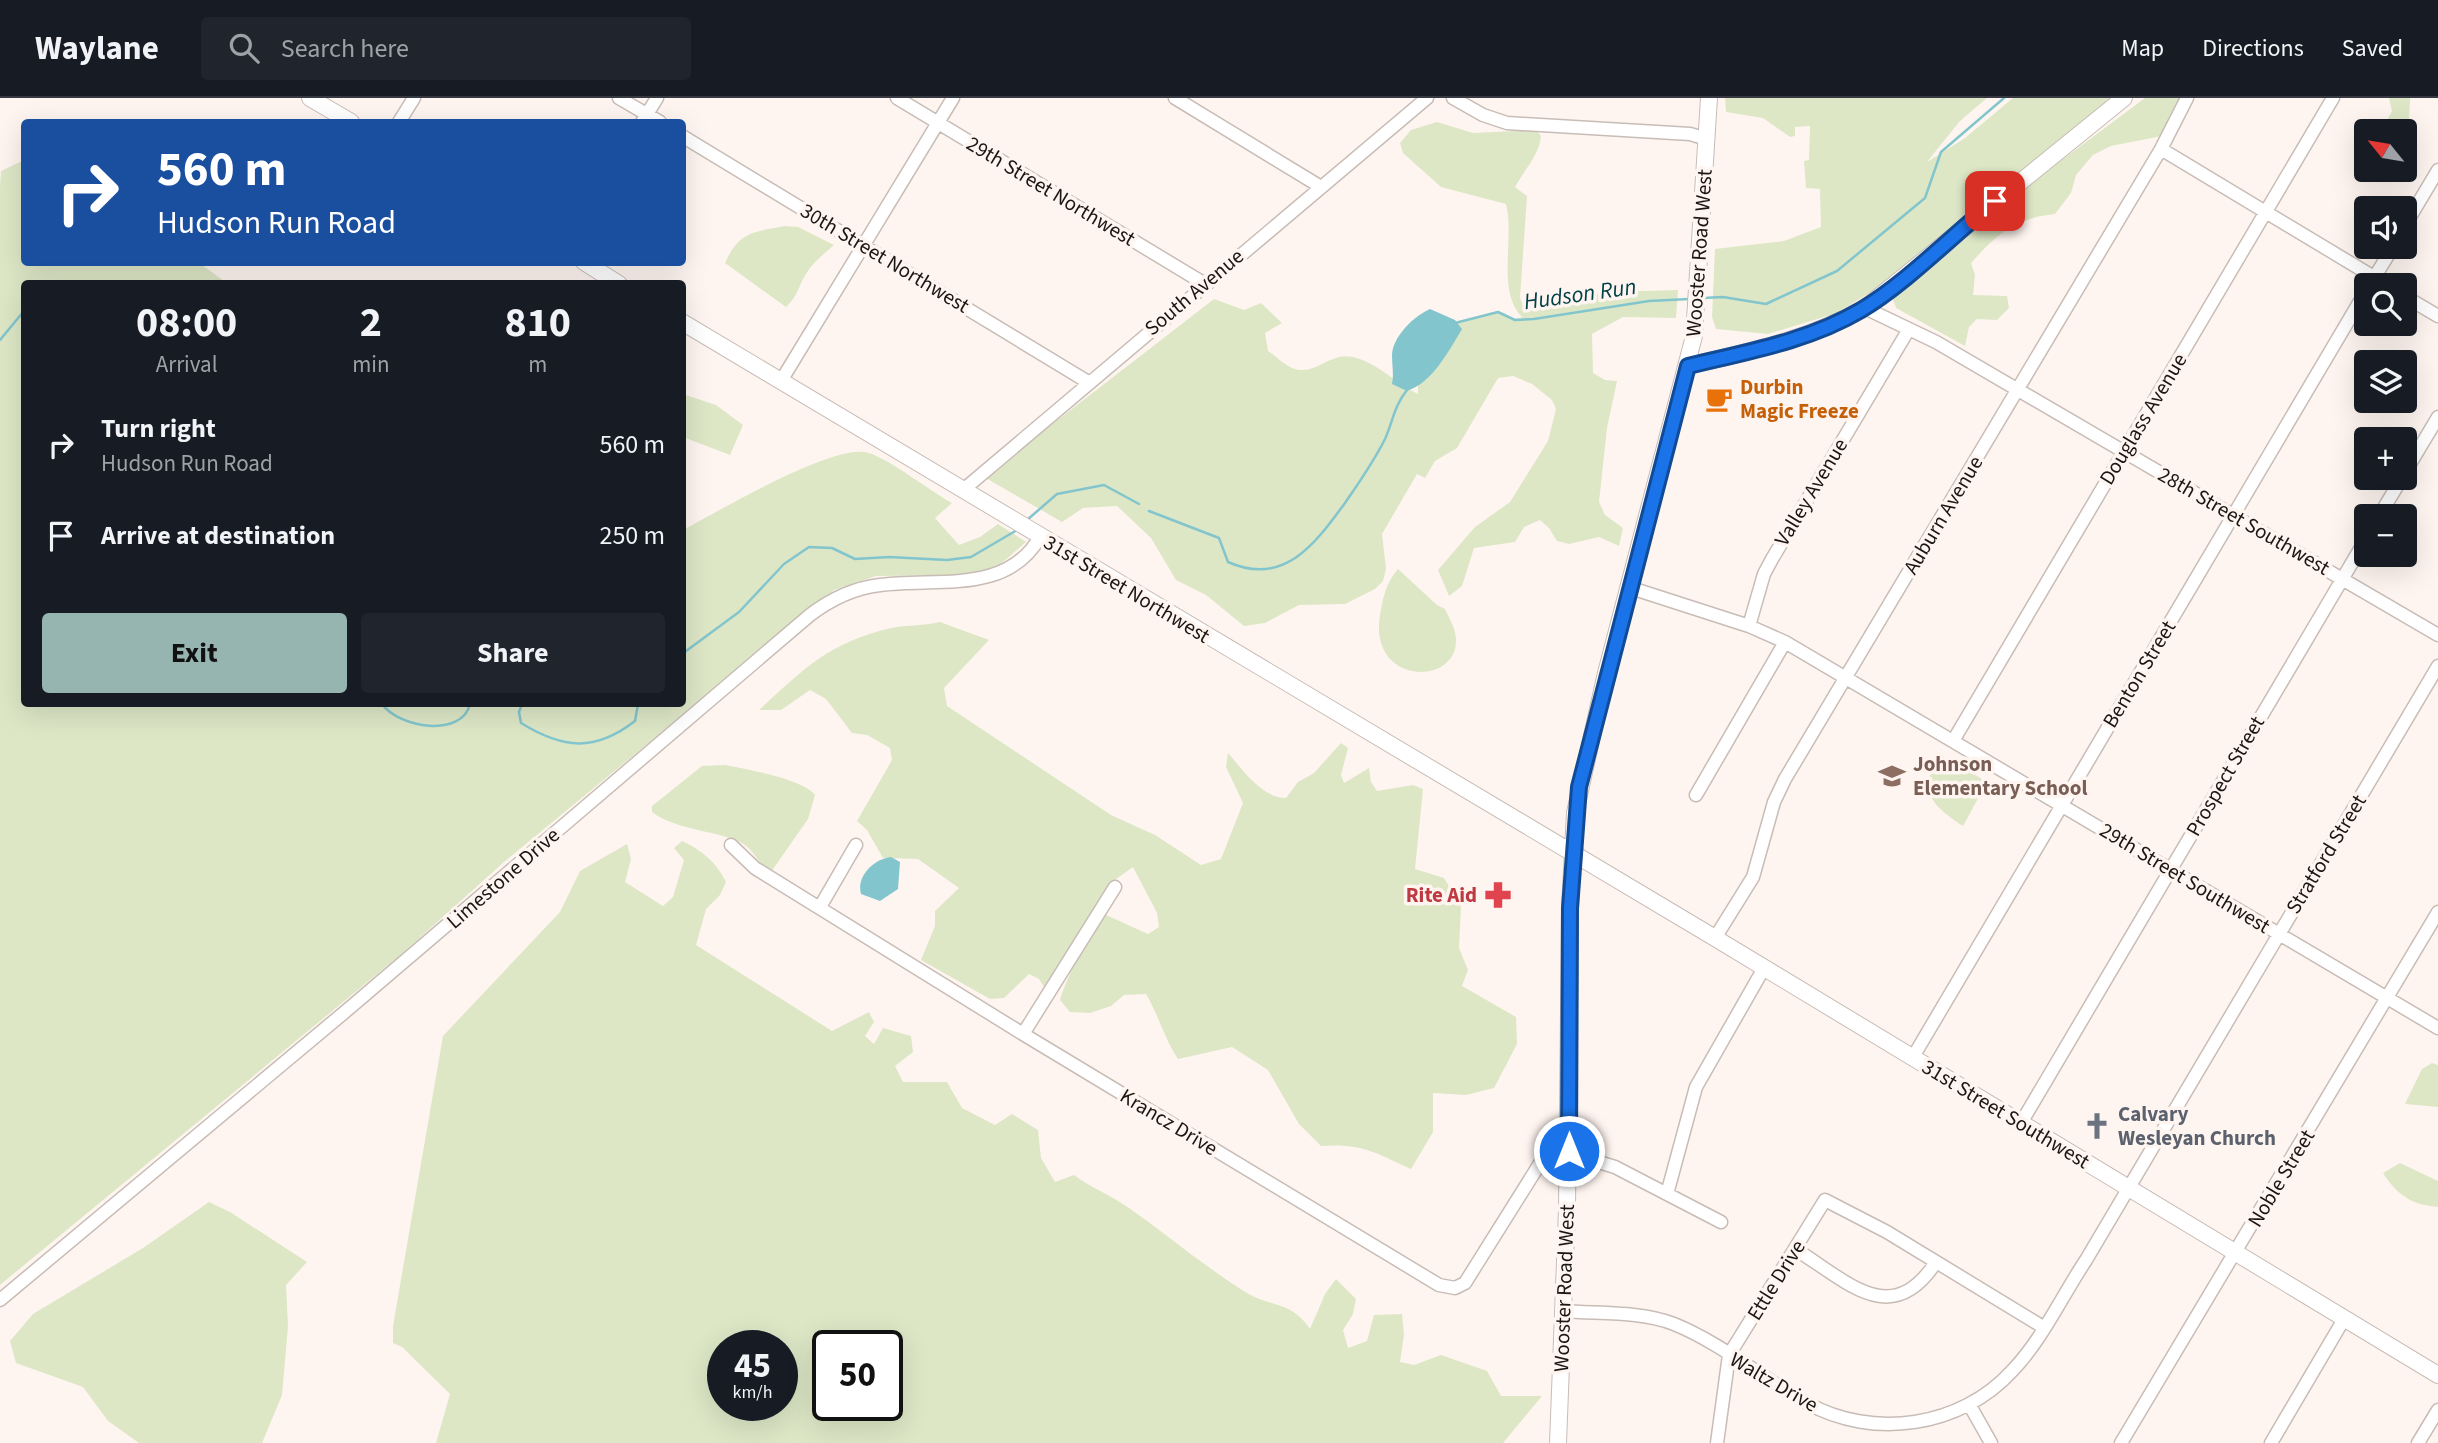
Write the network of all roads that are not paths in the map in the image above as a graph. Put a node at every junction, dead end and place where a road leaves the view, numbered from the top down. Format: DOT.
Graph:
graph roads {
  1 [pos="310,98"];
  2 [pos="414,98"];
  3 [pos="619,98"];
  4 [pos="657,98"];
  5 [pos="897,98"];
  6 [pos="953,98"];
  7 [pos="1175,98"];
  8 [pos="1204,98"];
  9 [pos="1427,98"];
  10 [pos="1453,98"];
  11 [pos="1709,98"];
  12 [pos="2124,98"];
  13 [pos="2188,98"];
  14 [pos="2333,98"];
  15 [pos="1196,111"];
  16 [pos="346,119"];
  17 [pos="401,119"];
  18 [pos="645,119"];
  19 [pos="938,123"];
  20 [pos="686,138"];
  21 [pos="1707,139"];
  22 [pos="2161,149"];
  23 [pos="2438,170"];
  24 [pos="1321,187"];
  25 [pos="2417,205"];
  26 [pos="2265,213"];
  27 [pos="864,245"];
  28 [pos="590,266"];
  29 [pos="2359,273"];
  30 [pos="613,280"];
  31 [pos="1205,284"];
  32 [pos="2417,304"];
  33 [pos="1865,308"];
  34 [pos="2354,311"];
  35 [pos="2438,316"];
  36 [pos="686,323"];
  37 [pos="1909,329"];
  38 [pos="1688,366"];
  39 [pos="782,381"];
  40 [pos="1087,382"];
  41 [pos="2018,389"];
  42 [pos="2438,417"];
  43 [pos="2125,451"];
  44 [pos="2417,452"];
  45 [pos="963,490"];
  46 [pos="2234,514"];
  47 [pos="1027,528"];
  48 [pos="2354,559"];
  49 [pos="2343,578"];
  50 [pos="1628,587"];
  51 [pos="1749,626"];
  52 [pos="2438,635"];
  53 [pos="1785,642"];
  54 [pos="2438,666"];
  55 [pos="1846,677"];
  56 [pos="1953,741"];
  57 [pos="1696,795"];
  58 [pos="2062,805"];
  59 [pos="731,845"];
  60 [pos="856,845"];
  61 [pos="1573,853"];
  62 [pos="2170,869"];
  63 [pos="1115,887"];
  64 [pos="820,907"];
  65 [pos="2438,912"];
  66 [pos="2279,934"];
  67 [pos="1715,938"];
  68 [pos="1764,968"];
  69 [pos="2387,997"];
  70 [pos="2438,1028"];
  71 [pos="1023,1034"];
  72 [pos="1913,1057"];
  73 [pos="2021,1123"];
  74 [pos="1569,1151"];
  75 [pos="2128,1188"];
  76 [pos="1667,1194"];
  77 [pos="1721,1222"];
  78 [pos="1795,1249"];
  79 [pos="2236,1253"];
  80 [pos="1936,1262"];
  81 [pos="0,1300"];
  82 [pos="1563,1311"];
  83 [pos="2344,1319"];
  84 [pos="2043,1327"];
  85 [pos="1729,1355"];
  86 [pos="2438,1375"];
  87 [pos="1969,1404"];
  88 [pos="2438,1410"];
  89 [pos="1558,1443"];
  90 [pos="1717,1443"];
  91 [pos="1991,1443"];
  92 [pos="2121,1443"];
  93 [pos="2271,1443"];
  94 [pos="2418,1443"];
  1 -- 16 [label="main road"];
  2 -- 17 [label="street"];
  3 -- 18 [label="street"];
  4 -- 18 [label="street"];
  5 -- 19 [label="street, 29th Street Northwest"];
  6 -- 19 [label="street"];
  7 -- 15 [label="street"];
  8 -- 15 [label="street"];
  9 -- 24 [label="street, South Avenue"];
  10 -- 21 [label="street"];
  11 -- 21 [label="main road, Wooster Road West"];
  12 -- 33 [label="main road"];
  13 -- 22 [label="street, Auburn Avenue"];
  14 -- 26 [label="street, Douglass Avenue"];
  15 -- 24 [label="street"];
  19 -- 27 [label="street"];
  19 -- 31 [label="street, 29th Street Northwest"];
  20 -- 27 [label="street, 30th Street Northwest"];
  21 -- 38 [label="main road, Wooster Road West"];
  22 -- 26 [label="street"];
  22 -- 41 [label="street, Auburn Avenue"];
  23 -- 25 [label="street"];
  24 -- 31 [label="street, South Avenue"];
  26 -- 29 [label="street"];
  26 -- 43 [label="street, Douglass Avenue"];
  27 -- 39 [label="street"];
  27 -- 40 [label="street, 30th Street Northwest"];
  28 -- 30 [label="main road"];
  31 -- 40 [label="street, South Avenue"];
  32 -- 35 [label="street"];
  33 -- 37 [label="street, 28th Street Southwest"];
  33 -- 38 [label="main road"];
  34 -- 46 [label="street, Benton Street"];
  36 -- 39 [label="main road, 31st Street Northwest"];
  37 -- 41 [label="street, 28th Street Southwest"];
  37 -- 51 [label="street, Valley Avenue"];
  38 -- 50 [label="main road, Wooster Road West"];
  39 -- 45 [label="main road, 31st Street Northwest"];
  40 -- 45 [label="street, South Avenue"];
  41 -- 43 [label="street, 28th Street Southwest"];
  41 -- 55 [label="street, Auburn Avenue"];
  42 -- 44 [label="street"];
  43 -- 46 [label="street, 28th Street Southwest"];
  43 -- 56 [label="street, Douglass Avenue"];
  45 -- 47 [label="main road, 31st Street Northwest"];
  46 -- 49 [label="street, 28th Street Southwest"];
  46 -- 58 [label="street, Benton Street"];
  47 -- 61 [label="main road, 31st Street Northwest"];
  47 -- 81 [label="street, Limestone Drive"];
  48 -- 49 [label="street, Prospect Street"];
  49 -- 52 [label="street, 28th Street Southwest"];
  49 -- 62 [label="street, Prospect Street"];
  50 -- 51 [label="street, 29th Street Southwest"];
  50 -- 61 [label="main road, Wooster Road West"];
  51 -- 53 [label="street, 29th Street Southwest"];
  53 -- 55 [label="street, 29th Street Southwest"];
  53 -- 57 [label="street"];
  54 -- 66 [label="street, Stratford Street"];
  55 -- 56 [label="street, 29th Street Southwest"];
  55 -- 67 [label="street, Auburn Avenue"];
  56 -- 58 [label="street, 29th Street Southwest"];
  58 -- 62 [label="street, 29th Street Southwest"];
  58 -- 72 [label="street, Benton Street"];
  59 -- 64 [label="street, Krancz Drive"];
  60 -- 64 [label="street"];
  61 -- 67 [label="main road, 31st Street Southwest"];
  61 -- 74 [label="main road, Wooster Road West"];
  62 -- 66 [label="street, 29th Street Southwest"];
  62 -- 73 [label="street, Prospect Street"];
  63 -- 71 [label="street"];
  64 -- 71 [label="street, Krancz Drive"];
  65 -- 69 [label="street, Noble Street"];
  66 -- 69 [label="street, 29th Street Southwest"];
  66 -- 75 [label="street, Stratford Street"];
  67 -- 68 [label="main road, 31st Street Southwest"];
  68 -- 72 [label="main road, 31st Street Southwest"];
  68 -- 76 [label="street"];
  69 -- 70 [label="street, 29th Street Southwest"];
  69 -- 79 [label="street, Noble Street"];
  71 -- 74 [label="street, Krancz Drive"];
  72 -- 73 [label="main road, 31st Street Southwest"];
  73 -- 75 [label="main road, 31st Street Southwest"];
  74 -- 76 [label="street"];
  74 -- 82 [label="main road, Wooster Road West"];
  75 -- 79 [label="main road, 31st Street Southwest"];
  75 -- 84 [label="street, Waltz Drive"];
  76 -- 77 [label="street"];
  78 -- 80 [label="street"];
  78 -- 80 [label="street, Ettle Drive"];
  78 -- 85 [label="street, Ettle Drive"];
  79 -- 83 [label="main road, 31st Street Southwest"];
  79 -- 92 [label="street, Noble Street"];
  80 -- 84 [label="street"];
  82 -- 85 [label="street, Waltz Drive"];
  82 -- 89 [label="main road, Wooster Road West"];
  83 -- 86 [label="main road, 31st Street Southwest"];
  83 -- 93 [label="street"];
  84 -- 87 [label="street, Waltz Drive"];
  85 -- 87 [label="street, Waltz Drive"];
  85 -- 90 [label="street, Ettle Drive"];
  87 -- 91 [label="street"];
  88 -- 94 [label="street"];
}
